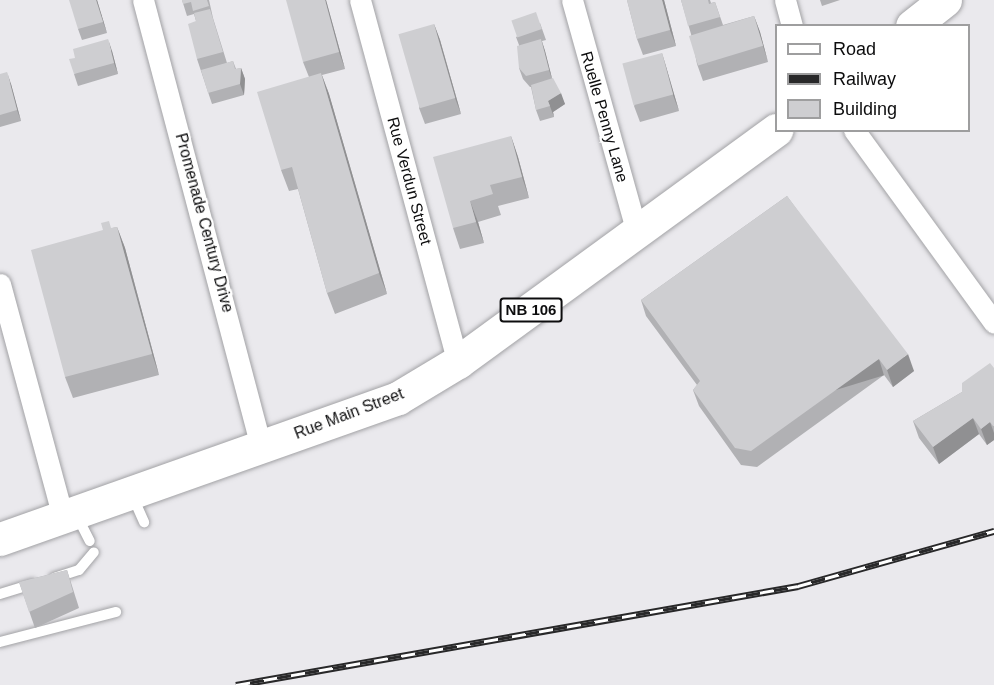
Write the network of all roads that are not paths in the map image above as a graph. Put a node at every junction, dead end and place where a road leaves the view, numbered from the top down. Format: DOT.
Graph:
graph roads {
  1 [pos="143,0"];
  2 [pos="360,0"];
  3 [pos="572,0"];
  4 [pos="785,0"];
  5 [pos="945,0"];
  6 [pos="791,24"];
  7 [pos="915,24"];
  8 [pos="775,131"];
  9 [pos="855,132"];
  10 [pos="637,233"];
  11 [pos="0,284"];
  12 [pos="994,323"];
  13 [pos="458,362"];
  14 [pos="261,447"];
  15 [pos="131,493"];
  16 [pos="144,522"];
  17 [pos="76,524"];
  18 [pos="0,539"];
  19 [pos="94,552"];
  20 [pos="0,594"];
  21 [pos="116,612"];
  22 [pos="0,642"];
  1 -- 14 [label="street, Promenade Century Drive"];
  2 -- 13 [label="street, Rue Verdun Street"];
  3 -- 10 [label="street, Ruelle Penny Lane"];
  4 -- 6 [label="street"];
  5 -- 7 [label="main road"];
  8 -- 10 [label="main road, Rue Main Street / NB 106"];
  9 -- 12 [label="street"];
  10 -- 13 [label="main road, Rue Main Street / NB 106"];
  11 -- 17 [label="street"];
  13 -- 14 [label="main road, Rue Main Street / NB 106"];
  14 -- 15 [label="main road, Rue Main Street / NB 106"];
  15 -- 16 [label="lane"];
  15 -- 17 [label="main road, Rue Main Street / NB 106"];
  17 -- 18 [label="main road, Rue Main Street / NB 106"];
  19 -- 20 [label="lane"];
  21 -- 22 [label="lane"];
}
